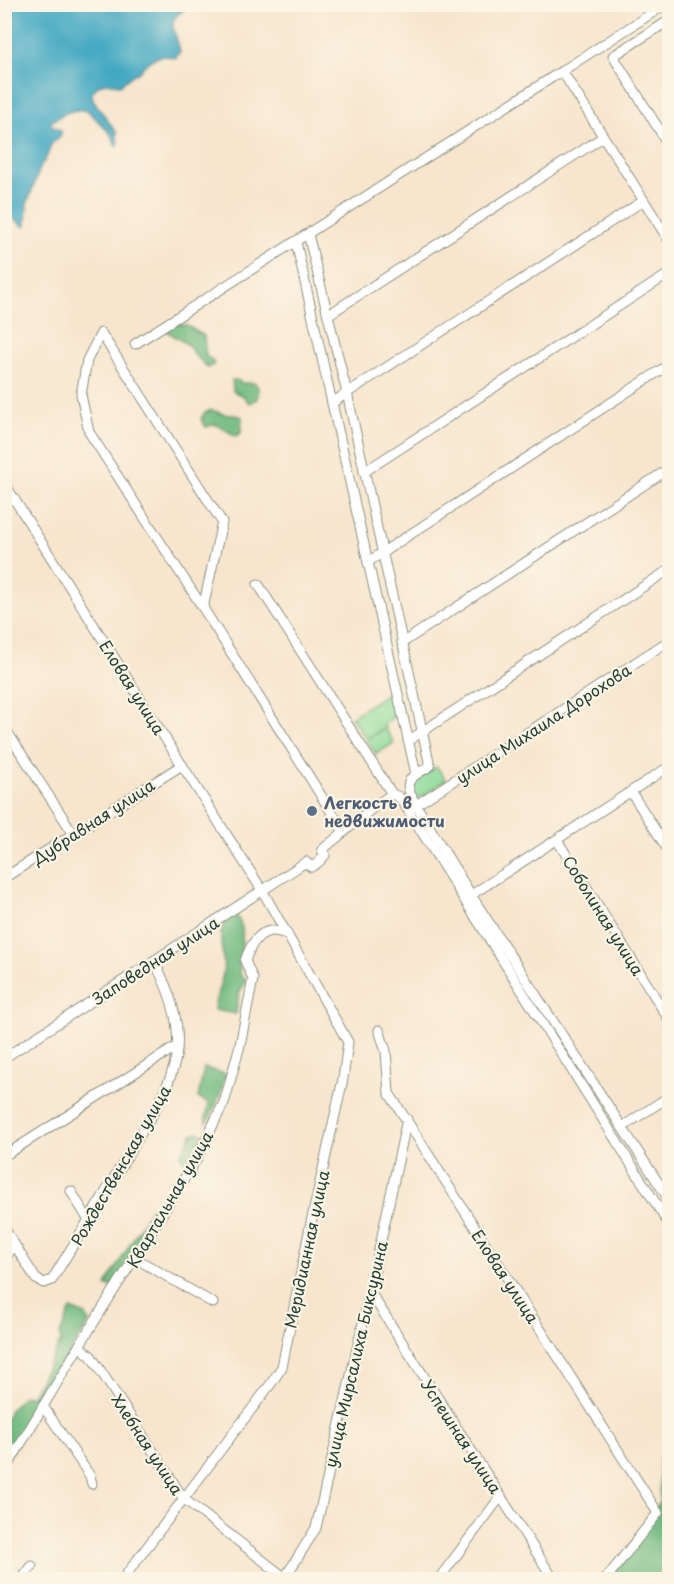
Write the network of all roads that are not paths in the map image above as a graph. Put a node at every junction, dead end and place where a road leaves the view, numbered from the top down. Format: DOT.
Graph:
graph roads {
  1 [pos="666,4"];
  2 [pos="669,20"];
  3 [pos="562,71"];
  4 [pos="603,137"];
  5 [pos="669,147"];
  6 [pos="643,201"];
  7 [pos="308,234"];
  8 [pos="296,242"];
  9 [pos="669,242"];
  10 [pos="669,273"];
  11 [pos="328,315"];
  12 [pos="135,344"];
  13 [pos="669,364"];
  14 [pos="347,393"];
  15 [pos="332,403"];
  16 [pos="669,468"];
  17 [pos="364,472"];
  18 [pos="4,483"];
  19 [pos="382,552"];
  20 [pos="368,562"];
  21 [pos="669,569"];
  22 [pos="258,584"];
  23 [pos="203,608"];
  24 [pos="669,640"];
  25 [pos="402,643"];
  26 [pos="4,727"];
  27 [pos="423,732"];
  28 [pos="408,741"];
  29 [pos="182,765"];
  30 [pos="669,766"];
  31 [pos="416,774"];
  32 [pos="631,792"];
  33 [pos="392,794"];
  34 [pos="412,807"];
  35 [pos="344,832"];
  36 [pos="73,833"];
  37 [pos="557,840"];
  38 [pos="669,853"];
  39 [pos="4,878"];
  40 [pos="262,890"];
  41 [pos="468,898"];
  42 [pos="287,934"];
  43 [pos="154,961"];
  44 [pos="669,1021"];
  45 [pos="379,1030"];
  46 [pos="177,1046"];
  47 [pos="4,1058"];
  48 [pos="669,1096"];
  49 [pos="407,1119"];
  50 [pos="622,1127"];
  51 [pos="4,1156"];
  52 [pos="71,1191"];
  53 [pos="669,1201"];
  54 [pos="90,1218"];
  55 [pos="669,1226"];
  56 [pos="4,1228"];
  57 [pos="14,1244"];
  58 [pos="135,1258"];
  59 [pos="4,1261"];
  60 [pos="370,1292"];
  61 [pos="213,1303"];
  62 [pos="80,1346"];
  63 [pos="43,1406"];
  64 [pos="4,1472"];
  65 [pos="92,1484"];
  66 [pos="501,1496"];
  67 [pos="184,1499"];
  68 [pos="32,1566"];
  69 [pos="284,1578"];
  70 [pos="21,1580"];
  71 [pos="122,1580"];
  72 [pos="438,1580"];
  73 [pos="554,1580"];
  74 [pos="605,1580"];
  1 -- 3 [label="street"];
  2 -- 5 [label="street"];
  3 -- 4 [label="street"];
  3 -- 7 [label="street"];
  4 -- 6 [label="street"];
  4 -- 11 [label="street"];
  6 -- 9 [label="street"];
  6 -- 14 [label="street"];
  7 -- 8 [label="street"];
  7 -- 11 [label="street"];
  8 -- 12 [label="street"];
  8 -- 15 [label="street"];
  10 -- 17 [label="street"];
  11 -- 14 [label="street"];
  13 -- 19 [label="street"];
  14 -- 15 [label="street"];
  14 -- 17 [label="street"];
  15 -- 20 [label="street"];
  16 -- 25 [label="street"];
  17 -- 19 [label="street"];
  18 -- 29 [label="street, Еловая улица"];
  19 -- 20 [label="street"];
  19 -- 25 [label="street"];
  20 -- 28 [label="street"];
  21 -- 27 [label="street"];
  22 -- 33 [label="street"];
  23 -- 23 [label="street"];
  23 -- 35 [label="street"];
  24 -- 34 [label="street, улица Михаила Дорохова"];
  25 -- 27 [label="street"];
  26 -- 36 [label="street"];
  27 -- 28 [label="street"];
  27 -- 31 [label="street"];
  28 -- 31 [label="street"];
  29 -- 36 [label="street, Дубравная улица"];
  29 -- 40 [label="street, Еловая улица"];
  30 -- 32 [label="street"];
  31 -- 34 [label="street"];
  32 -- 37 [label="street"];
  32 -- 38 [label="street"];
  33 -- 34 [label="street"];
  33 -- 35 [label="street"];
  34 -- 41 [label="street"];
  35 -- 40 [label="street, Заповедная улица"];
  36 -- 39 [label="street, Дубравная улица"];
  37 -- 41 [label="street"];
  37 -- 44 [label="street, Соболиная улица"];
  40 -- 42 [label="street, Меридианная улица"];
  40 -- 43 [label="street, Заповедная улица"];
  41 -- 50 [label="street"];
  41 -- 55 [label="street"];
  42 -- 58 [label="street, Квартальная улица"];
  42 -- 67 [label="street, Меридианная улица"];
  43 -- 46 [label="street, Рождественская улица"];
  43 -- 47 [label="street, Заповедная улица"];
  45 -- 49 [label="street, Еловая улица"];
  46 -- 51 [label="street"];
  46 -- 54 [label="street, Рождественская улица"];
  48 -- 50 [label="street"];
  49 -- 60 [label="street, улица Мирсалиха Биксурина"];
  49 -- 74 [label="street, Еловая улица"];
  50 -- 53 [label="street"];
  52 -- 54 [label="street"];
  54 -- 57 [label="street, Рождественская улица"];
  56 -- 57 [label="street"];
  57 -- 59 [label="street"];
  58 -- 61 [label="street"];
  58 -- 62 [label="street, Квартальная улица"];
  60 -- 66 [label="street, Успешная улица"];
  60 -- 69 [label="street, улица Мирсалиха Биксурина"];
  62 -- 63 [label="street"];
  62 -- 67 [label="street, Хлебная улица"];
  63 -- 64 [label="street"];
  63 -- 65 [label="street"];
  66 -- 72 [label="street"];
  66 -- 73 [label="street, Успешная улица"];
  67 -- 69 [label="street, Хлебная улица"];
  67 -- 71 [label="street, Меридианная улица"];
  68 -- 70 [label="street"];
}
